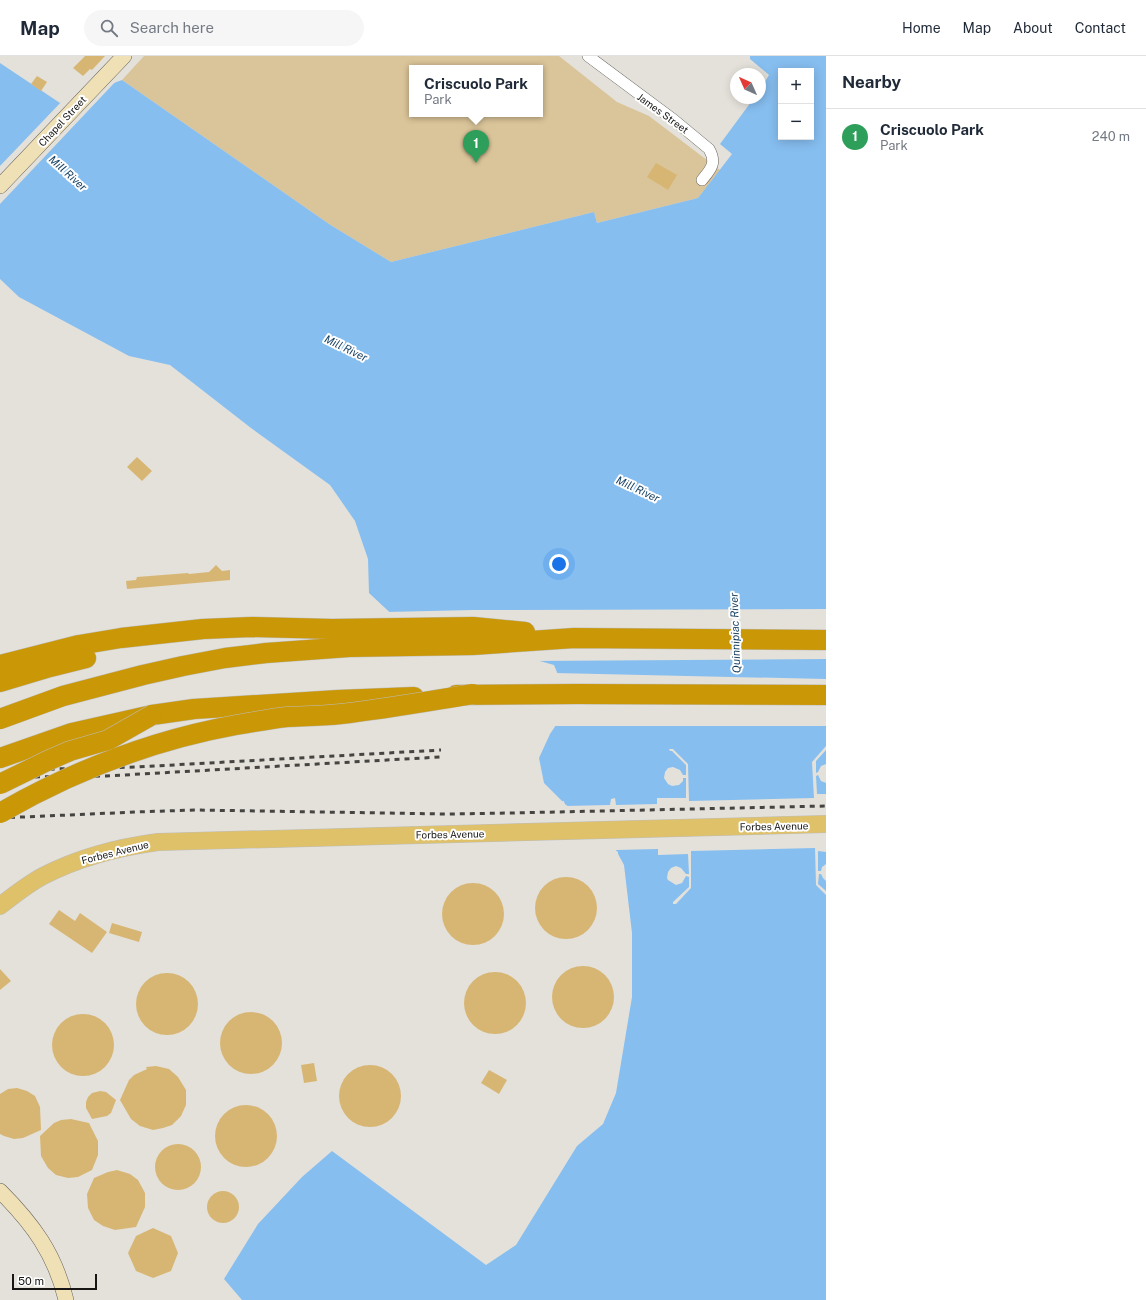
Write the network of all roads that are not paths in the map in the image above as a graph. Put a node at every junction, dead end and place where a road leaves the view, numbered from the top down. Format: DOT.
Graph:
graph roads {
  1 [pos="124,56"];
  2 [pos="588,56"];
  3 [pos="702,180"];
  4 [pos="0,186"];
  5 [pos="332,629"];
  6 [pos="574,638"];
  7 [pos="826,640"];
  8 [pos="0,665"];
  9 [pos="0,682"];
  10 [pos="473,694"];
  11 [pos="826,696"];
  12 [pos="152,715"];
  13 [pos="0,719"];
  14 [pos="0,758"];
  15 [pos="0,784"];
  16 [pos="0,813"];
  17 [pos="826,824"];
  18 [pos="0,906"];
  19 [pos="0,1191"];
  20 [pos="66,1300"];
  1 -- 4 [label="main road, Chapel Street"];
  2 -- 3 [label="street, James Street"];
  5 -- 6 [label="highway"];
  5 -- 8 [label="highway"];
  5 -- 9 [label="highway"];
  6 -- 7 [label="highway"];
  6 -- 13 [label="highway"];
  10 -- 11 [label="highway"];
  10 -- 12 [label="highway, bridge"];
  10 -- 16 [label="highway, bridge"];
  12 -- 14 [label="highway, bridge"];
  12 -- 15 [label="highway, bridge"];
  17 -- 18 [label="main road, Forbes Avenue"];
  19 -- 20 [label="main road"];
}
